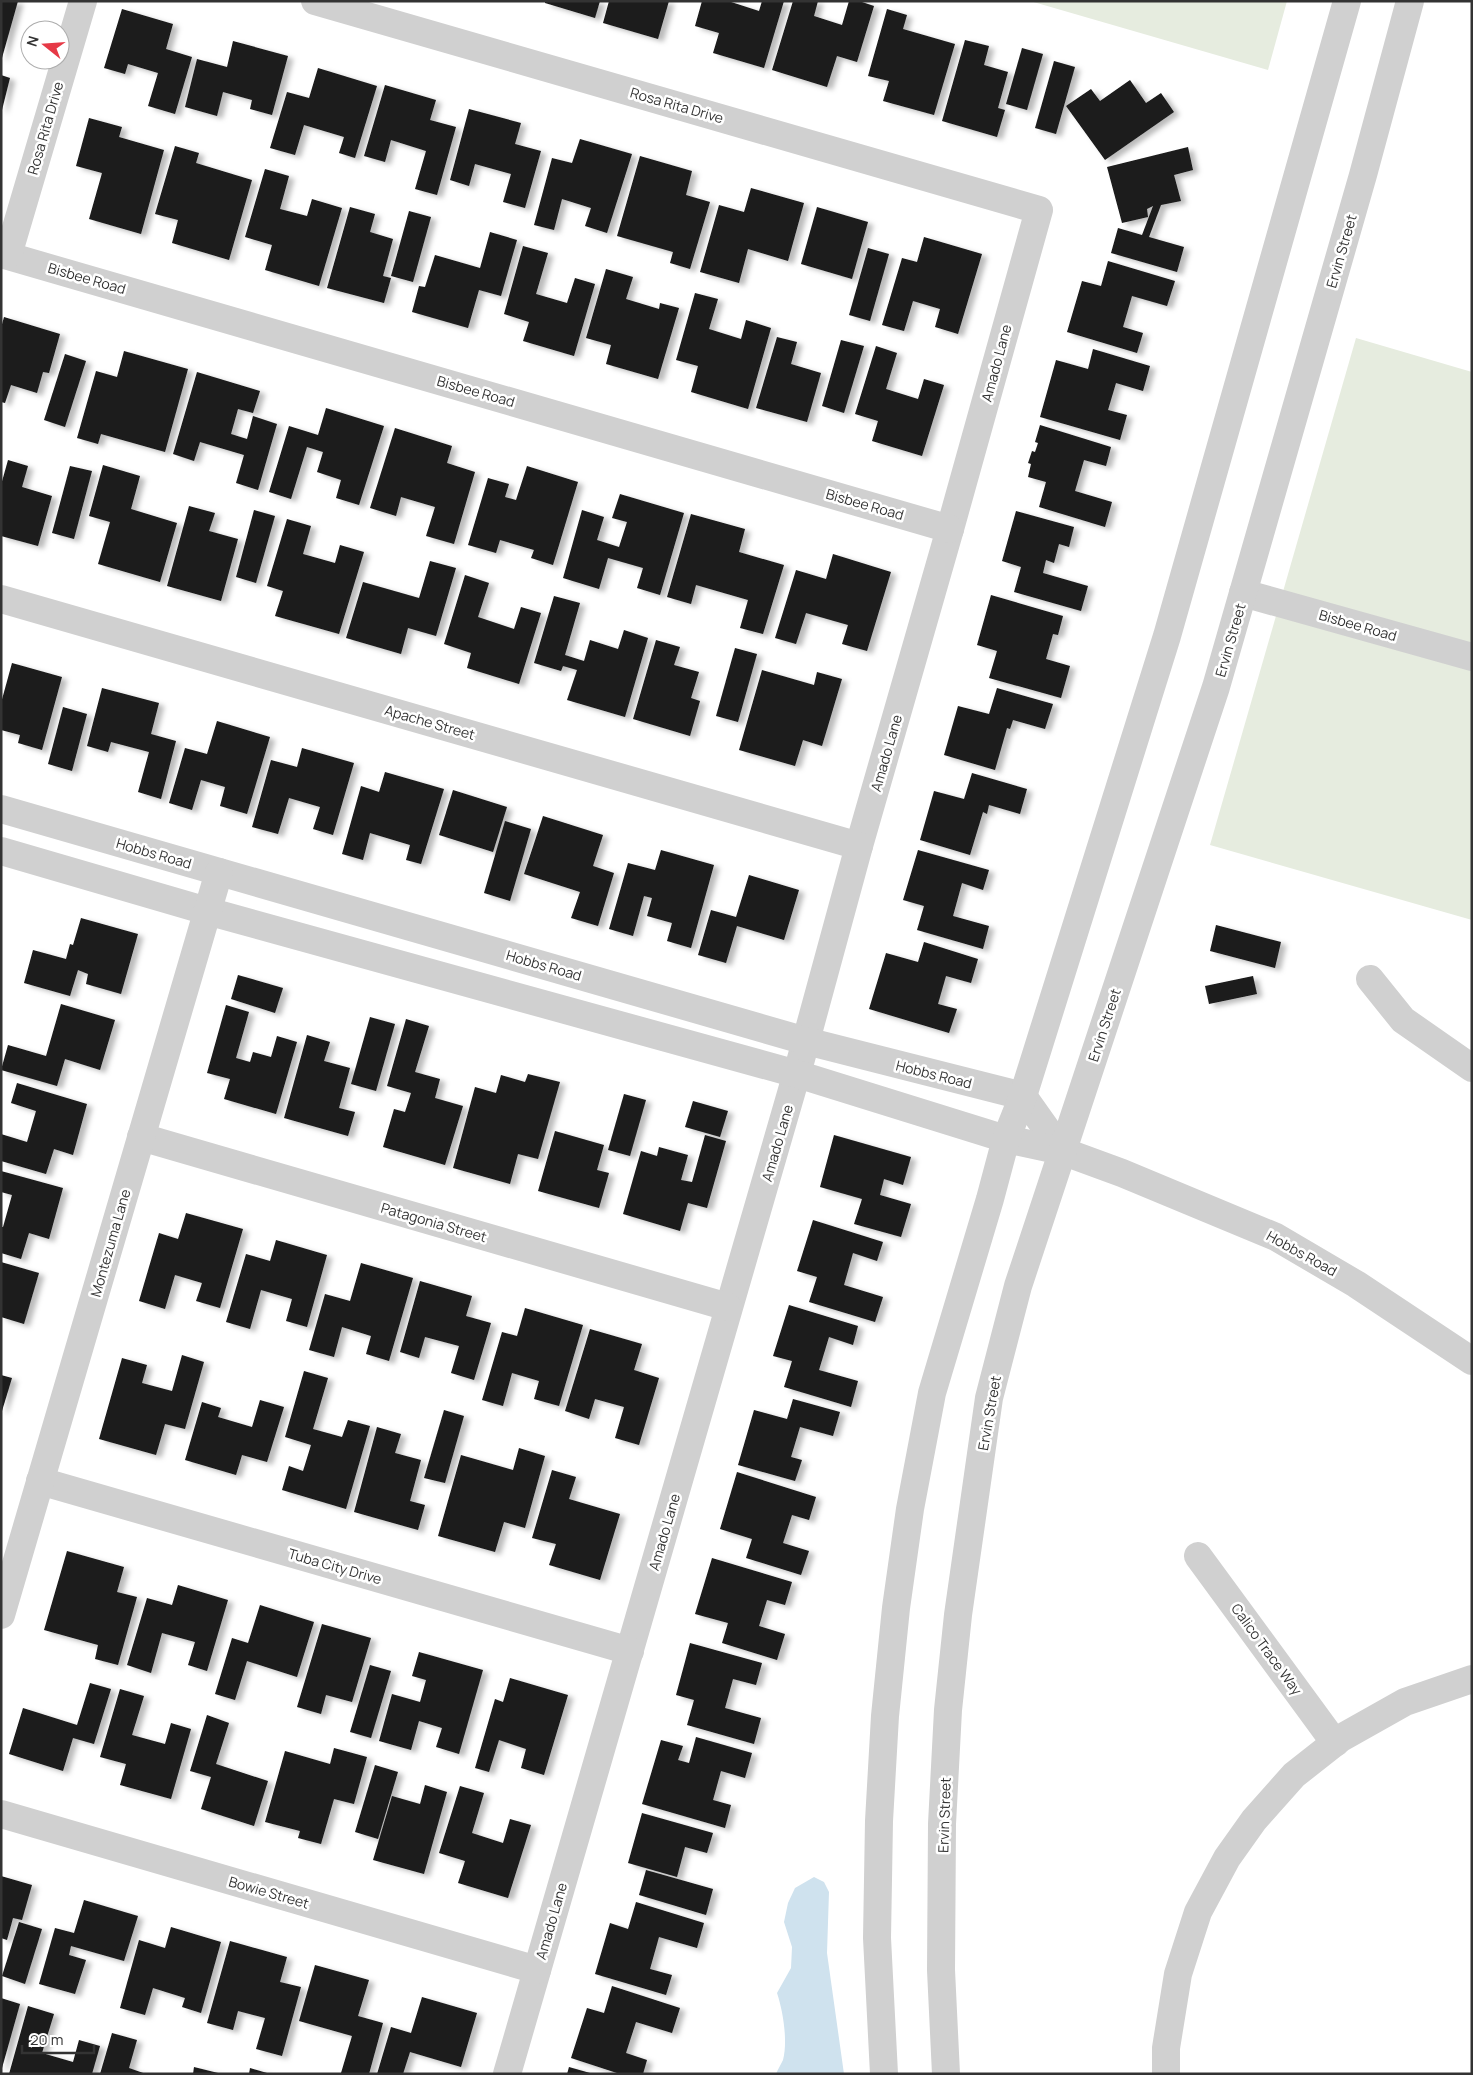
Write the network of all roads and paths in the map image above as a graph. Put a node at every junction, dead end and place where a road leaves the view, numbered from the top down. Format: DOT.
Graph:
graph roads {
  1 [pos="83,1"];
  2 [pos="315,1"];
  3 [pos="1347,1"];
  4 [pos="1410,1"];
  5 [pos="1039,210"];
  6 [pos="5,255"];
  7 [pos="950,529"];
  8 [pos="1243,593"];
  9 [pos="1,599"];
  10 [pos="1472,657"];
  11 [pos="1,809"];
  12 [pos="859,846"];
  13 [pos="1,851"];
  14 [pos="219,872"];
  15 [pos="207,911"];
  16 [pos="1370,979"];
  17 [pos="806,1041"];
  18 [pos="1472,1068"];
  19 [pos="797,1074"];
  20 [pos="1023,1096"];
  21 [pos="141,1137"];
  22 [pos="1006,1139"];
  23 [pos="1062,1151"];
  24 [pos="728,1307"];
  25 [pos="1472,1361"];
  26 [pos="40,1481"];
  27 [pos="1198,1556"];
  28 [pos="1,1615"];
  29 [pos="630,1651"];
  30 [pos="1472,1679"];
  31 [pos="1336,1743"];
  32 [pos="1,1814"];
  33 [pos="537,1970"];
  34 [pos="507,2074"];
  35 [pos="884,2074"];
  36 [pos="946,2074"];
  37 [pos="1166,2074"];
  1 -- 6 [label="street, Rosa Rita Drive"];
  2 -- 5 [label="street, Rosa Rita Drive"];
  3 -- 20 [label="street"];
  4 -- 8 [label="street, Ervin Street"];
  5 -- 7 [label="street, Amado Lane"];
  6 -- 7 [label="street, Bisbee Road"];
  7 -- 12 [label="street, Amado Lane"];
  8 -- 10 [label="street, Bisbee Road"];
  8 -- 23 [label="street, Ervin Street"];
  9 -- 12 [label="street, Apache Street"];
  11 -- 14 [label="street, Hobbs Road"];
  12 -- 17 [label="street, Amado Lane"];
  13 -- 15 [label="street, Hobbs Road"];
  14 -- 15 [label="street, Montezuma Lane"];
  14 -- 17 [label="street, Hobbs Road"];
  15 -- 19 [label="street, Hobbs Road"];
  15 -- 21 [label="street, Montezuma Lane"];
  16 -- 18 [label="street"];
  17 -- 19 [label="street, Amado Lane"];
  17 -- 20 [label="street, Hobbs Road"];
  19 -- 22 [label="street, Hobbs Road"];
  19 -- 24 [label="street, Amado Lane"];
  20 -- 22 [label="street"];
  20 -- 23 [label="street"];
  21 -- 24 [label="street, Patagonia Street"];
  21 -- 26 [label="street, Montezuma Lane"];
  22 -- 23 [label="street, Hobbs Road"];
  22 -- 35 [label="street"];
  23 -- 25 [label="street, Hobbs Road"];
  23 -- 36 [label="street, Ervin Street"];
  24 -- 29 [label="street, Amado Lane"];
  26 -- 28 [label="street, Montezuma Lane"];
  26 -- 29 [label="street, Tuba City Drive"];
  27 -- 31 [label="street, Calico Trace Way"];
  29 -- 33 [label="street, Amado Lane"];
  30 -- 31 [label="street"];
  31 -- 37 [label="street"];
  32 -- 33 [label="street, Bowie Street"];
  33 -- 34 [label="street, Amado Lane"];
}
